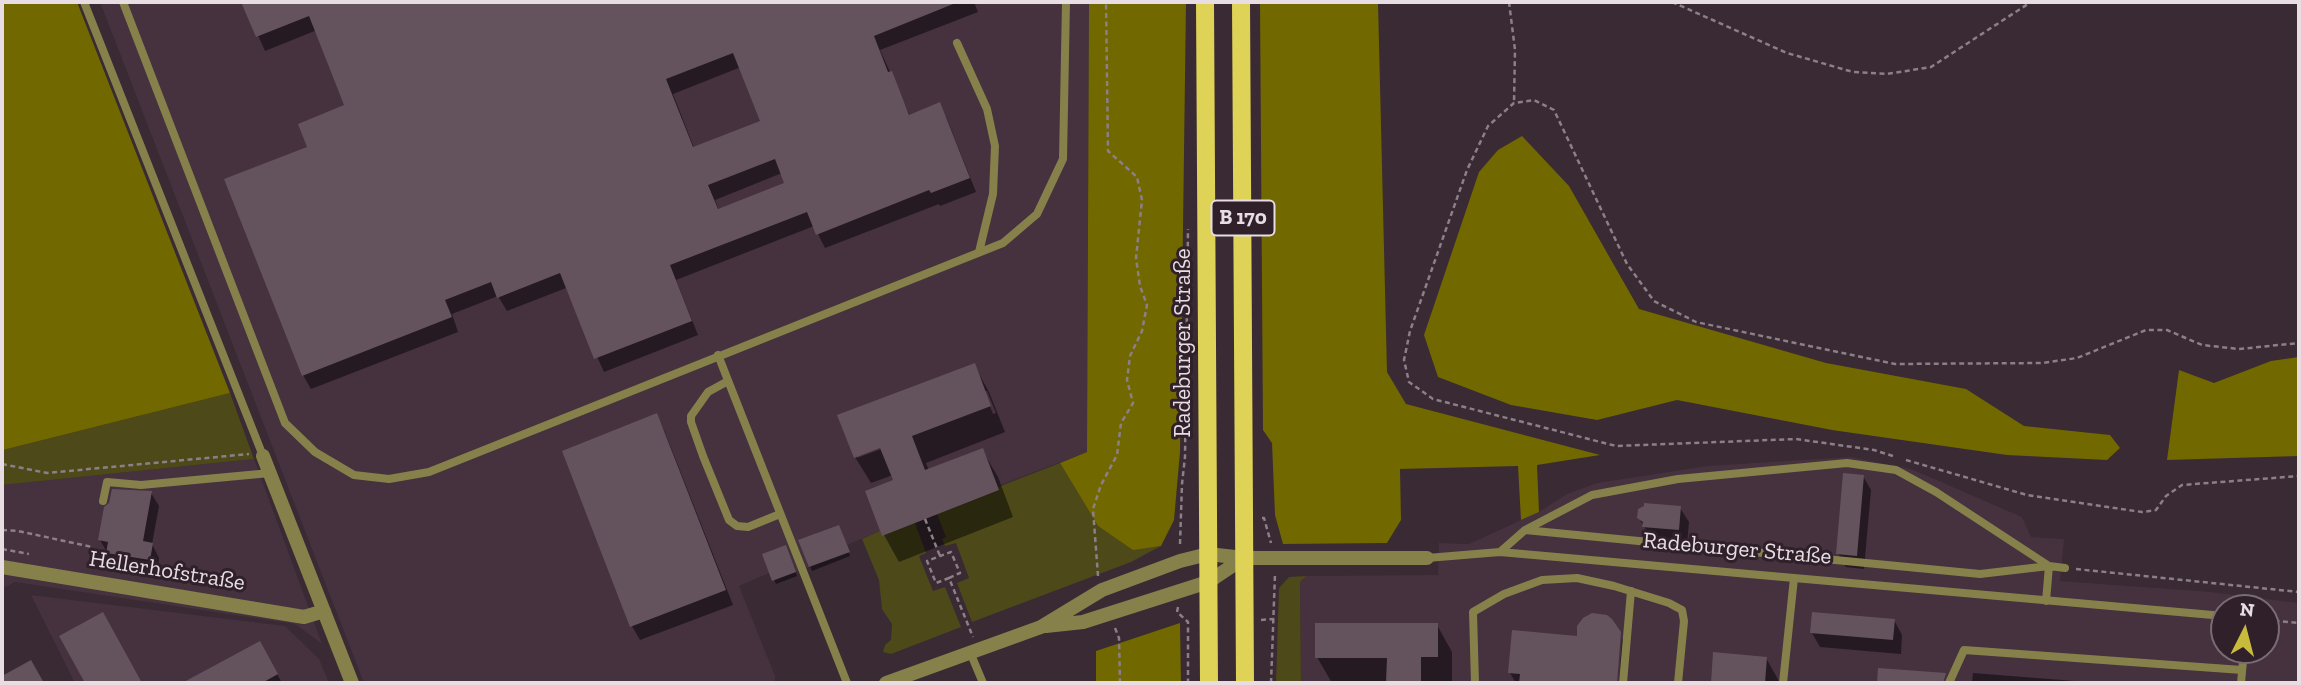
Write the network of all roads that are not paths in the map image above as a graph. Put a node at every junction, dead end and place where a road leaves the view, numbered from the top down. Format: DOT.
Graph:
graph roads {
  1 [pos="84,2"];
  2 [pos="123,2"];
  3 [pos="1066,2"];
  4 [pos="1205,2"];
  5 [pos="1241,2"];
  6 [pos="957,43"];
  7 [pos="979,252"];
  8 [pos="718,355"];
  9 [pos="728,381"];
  10 [pos="262,453"];
  11 [pos="270,473"];
  12 [pos="103,500"];
  13 [pos="780,514"];
  14 [pos="1525,530"];
  15 [pos="1500,552"];
  16 [pos="1208,554"];
  17 [pos="1244,558"];
  18 [pos="1427,558"];
  19 [pos="2049,566"];
  20 [pos="2,567"];
  21 [pos="2065,568"];
  22 [pos="1794,578"];
  23 [pos="1208,582"];
  24 [pos="1631,592"];
  25 [pos="2046,601"];
  26 [pos="324,611"];
  27 [pos="2210,615"];
  28 [pos="1041,627"];
  29 [pos="974,651"];
  30 [pos="2243,664"];
  31 [pos="2242,670"];
  32 [pos="352,683"];
  33 [pos="847,683"];
  34 [pos="886,683"];
  35 [pos="984,683"];
  36 [pos="1209,683"];
  37 [pos="1245,683"];
  38 [pos="1475,683"];
  39 [pos="1623,683"];
  40 [pos="1678,683"];
  41 [pos="1783,683"];
  42 [pos="1950,683"];
  43 [pos="2241,683"];
  1 -- 10 [label="lane"];
  2 -- 8 [label="lane"];
  3 -- 7 [label="lane"];
  4 -- 16 [label="main road, Radeburger Straße / B 170"];
  5 -- 17 [label="main road, B 170"];
  6 -- 7 [label="lane"];
  7 -- 8 [label="lane"];
  8 -- 9 [label="lane"];
  9 -- 13 [label="lane"];
  9 -- 13 [label="lane"];
  10 -- 11 [label="street"];
  11 -- 12 [label="lane"];
  11 -- 26 [label="street"];
  13 -- 33 [label="lane"];
  14 -- 15 [label="lane"];
  14 -- 19 [label="lane"];
  14 -- 19 [label="lane"];
  15 -- 18 [label="lane, Radeburger Straße"];
  15 -- 22 [label="lane, Radeburger Straße"];
  16 -- 17 [label="street, Radeburger Straße"];
  16 -- 23 [label="main road, Radeburger Straße / B 170"];
  16 -- 28 [label="street"];
  17 -- 18 [label="street, Radeburger Straße"];
  17 -- 23 [label="street"];
  17 -- 37 [label="main road, B 170"];
  19 -- 21 [label="lane"];
  19 -- 25 [label="lane"];
  20 -- 26 [label="street, Hellerhofstraße"];
  22 -- 25 [label="lane, Radeburger Straße"];
  22 -- 41 [label="lane"];
  23 -- 28 [label="street"];
  23 -- 36 [label="main road, Radeburger Straße / B 170"];
  24 -- 38 [label="lane"];
  24 -- 39 [label="lane"];
  24 -- 40 [label="lane"];
  25 -- 27 [label="lane, Radeburger Straße"];
  26 -- 32 [label="street"];
  28 -- 29 [label="street"];
  29 -- 34 [label="street"];
  29 -- 35 [label="lane"];
  30 -- 31 [label="lane"];
  31 -- 42 [label="lane"];
  31 -- 43 [label="lane"];
}
